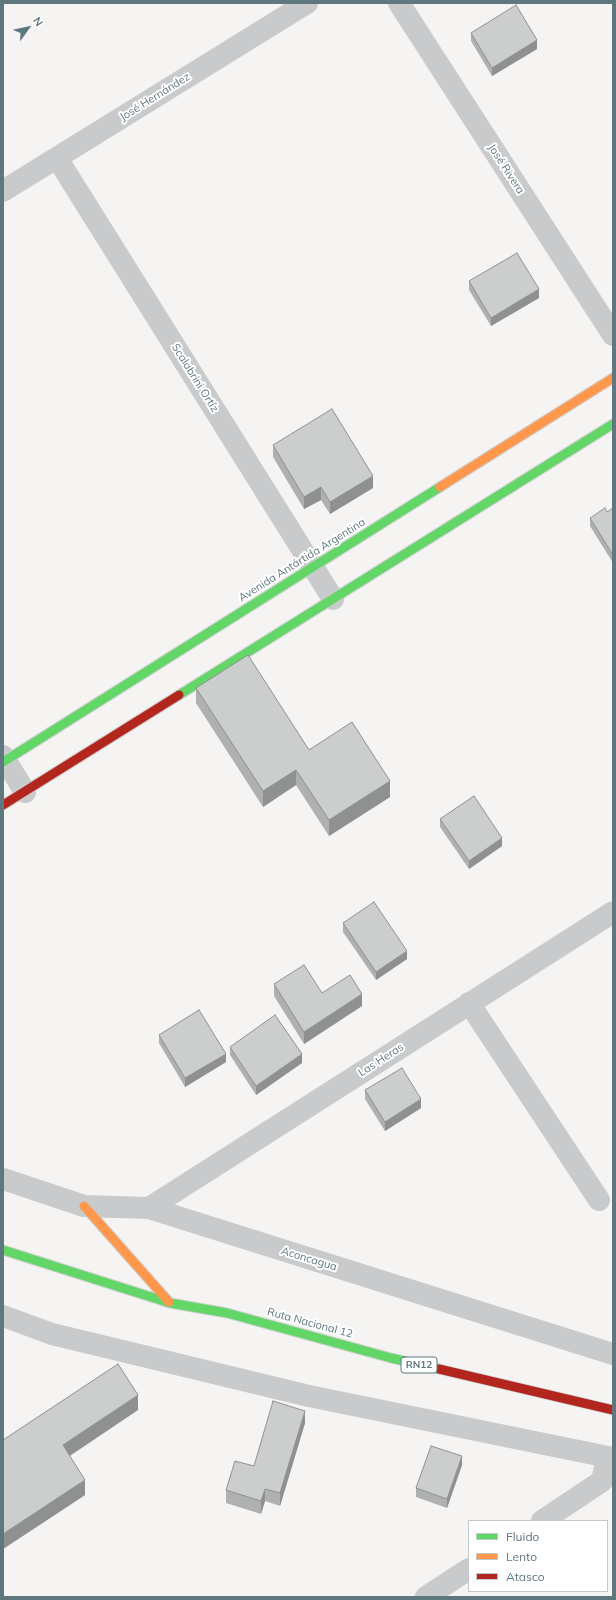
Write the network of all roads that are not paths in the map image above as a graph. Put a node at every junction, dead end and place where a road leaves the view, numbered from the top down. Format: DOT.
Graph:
graph roads {
  1 [pos="307,3"];
  2 [pos="399,3"];
  3 [pos="57,158"];
  4 [pos="3,191"];
  5 [pos="613,334"];
  6 [pos="613,378"];
  7 [pos="613,424"];
  8 [pos="313,567"];
  9 [pos="333,599"];
  10 [pos="4,760"];
  11 [pos="25,792"];
  12 [pos="3,806"];
  13 [pos="613,912"];
  14 [pos="469,1003"];
  15 [pos="3,1179"];
  16 [pos="599,1200"];
  17 [pos="84,1206"];
  18 [pos="149,1208"];
  19 [pos="3,1250"];
  20 [pos="170,1303"];
  21 [pos="3,1316"];
  22 [pos="613,1354"];
  23 [pos="613,1410"];
  24 [pos="610,1458"];
  25 [pos="608,1488"];
  26 [pos="544,1520"];
  27 [pos="468,1570"];
  28 [pos="426,1597"];
  1 -- 3 [label="street, José Hernández"];
  2 -- 5 [label="street, José Rivera"];
  3 -- 4 [label="street, José Hernández"];
  3 -- 8 [label="street, Scalabrini Ortíz"];
  6 -- 8 [label="main road, Avenida Antártida Argentina"];
  7 -- 9 [label="main road"];
  8 -- 9 [label="street, Scalabrini Ortíz"];
  8 -- 10 [label="main road, Avenida Antártida Argentina"];
  9 -- 11 [label="main road"];
  10 -- 11 [label="street"];
  11 -- 12 [label="main road"];
  13 -- 14 [label="street, Las Heras"];
  14 -- 16 [label="street"];
  14 -- 18 [label="street, Las Heras"];
  15 -- 17 [label="street, Aconcagua"];
  17 -- 18 [label="street, Aconcagua"];
  17 -- 20 [label="main road"];
  18 -- 22 [label="street, Aconcagua"];
  19 -- 20 [label="main road, Ruta Nacional 12 / RN12"];
  20 -- 23 [label="main road, Ruta Nacional 12 / RN12"];
  21 -- 24 [label="street"];
  24 -- 25 [label="street"];
  25 -- 26 [label="street"];
  27 -- 28 [label="street"];
}
